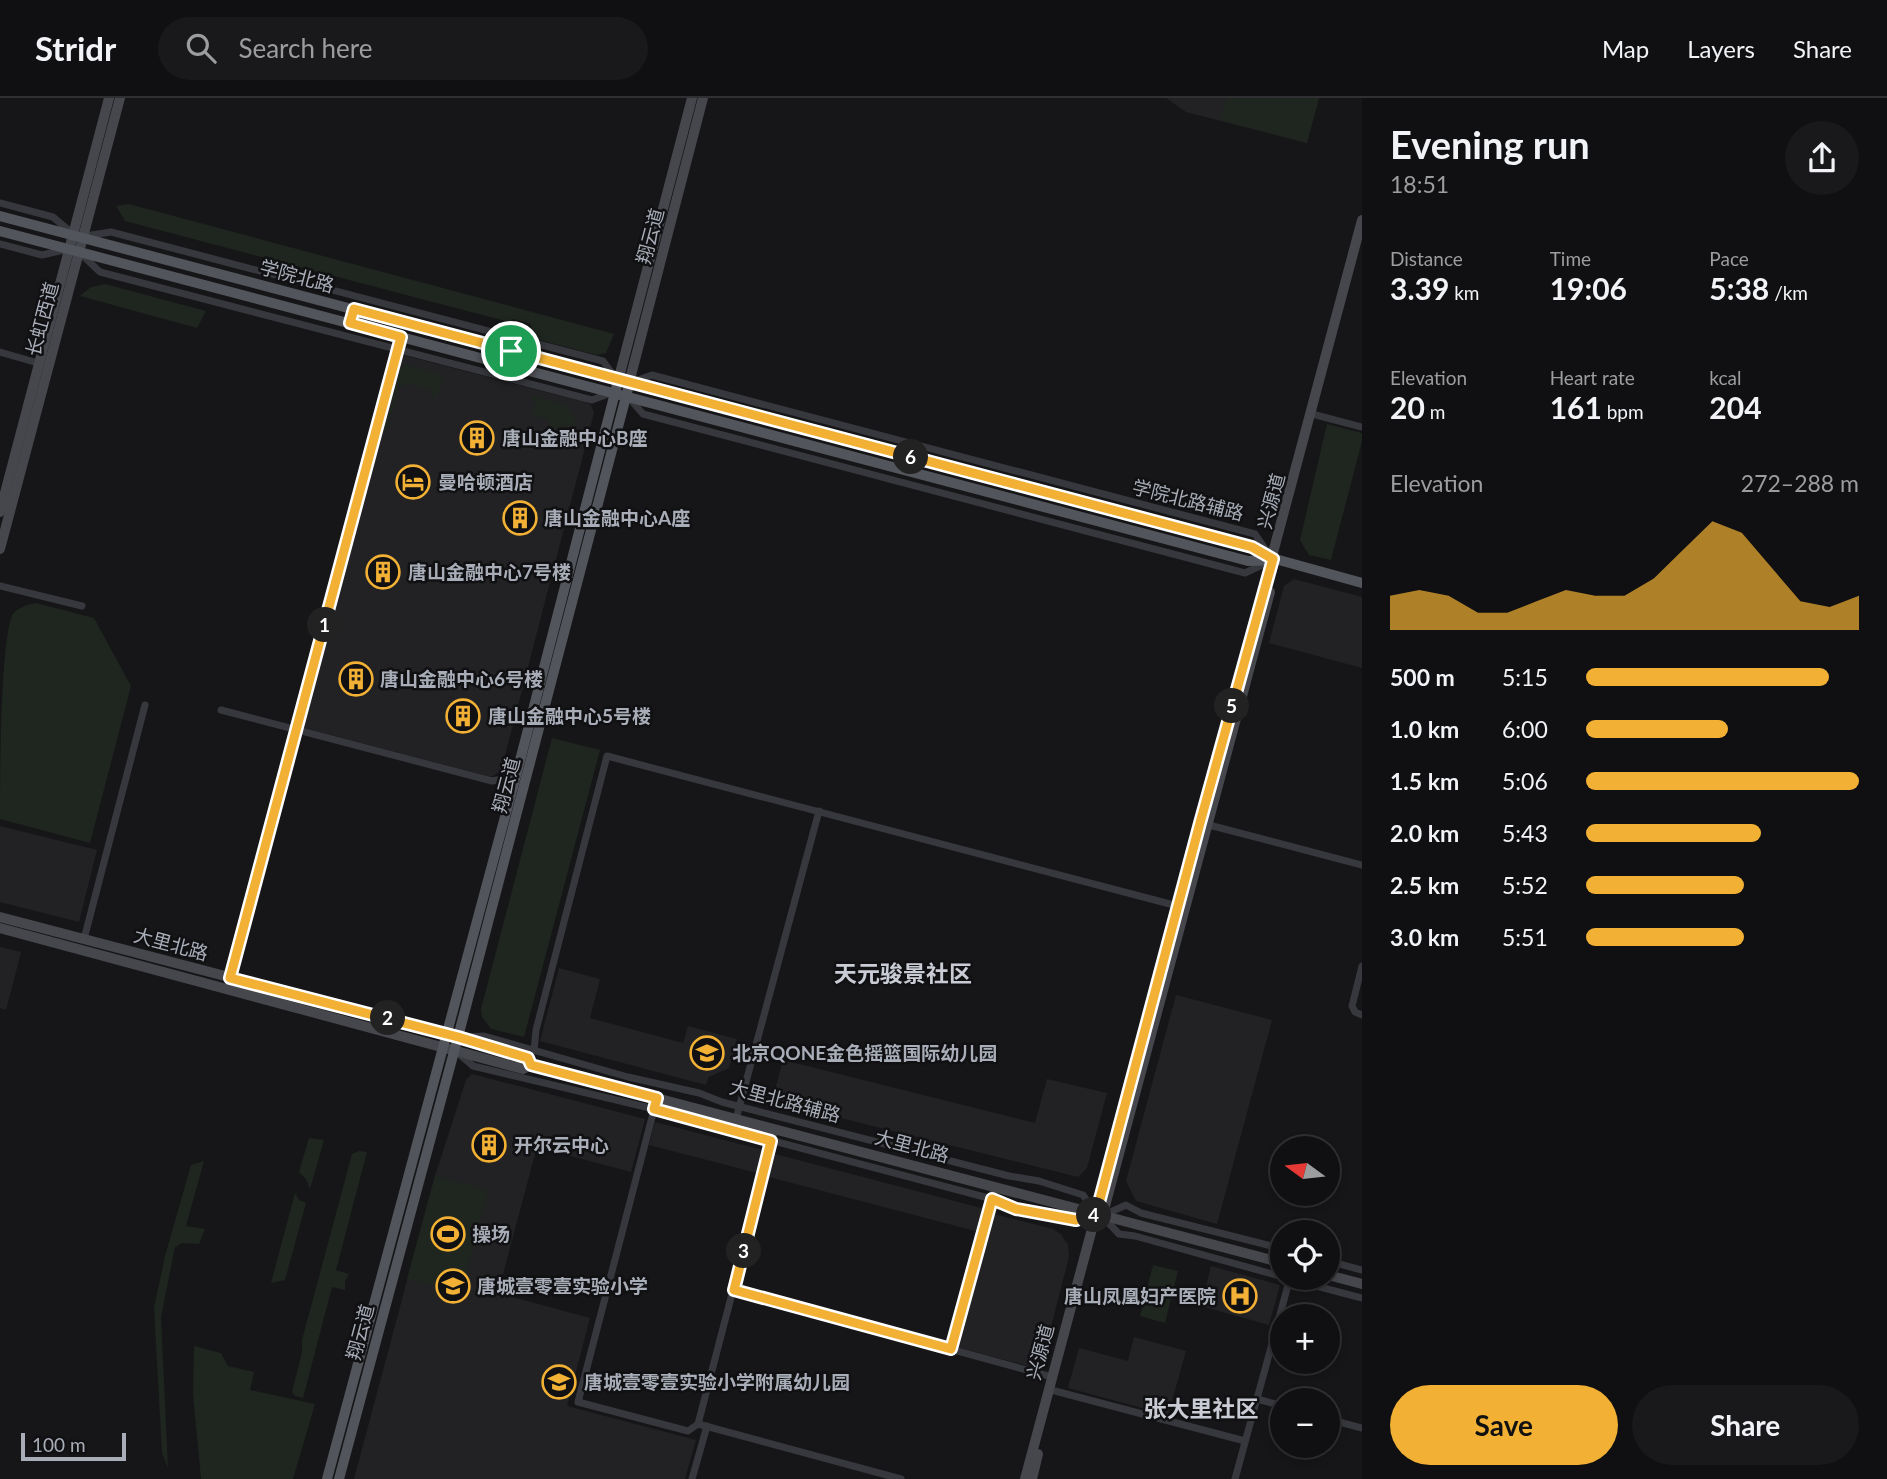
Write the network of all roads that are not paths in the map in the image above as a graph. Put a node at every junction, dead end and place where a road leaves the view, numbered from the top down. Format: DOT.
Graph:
graph roads {
  1 [pos="109,98"];
  2 [pos="120,98"];
  3 [pos="692,98"];
  4 [pos="703,98"];
  5 [pos="0,203"];
  6 [pos="0,216"];
  7 [pos="1362,220"];
  8 [pos="0,231"];
  9 [pos="77,236"];
  10 [pos="0,244"];
  11 [pos="1362,247"];
  12 [pos="73,250"];
  13 [pos="216,288"];
  14 [pos="357,297"];
  15 [pos="206,301"];
  16 [pos="354,309"];
  17 [pos="350,323"];
  18 [pos="346,337"];
  19 [pos="401,337"];
  20 [pos="398,351"];
  21 [pos="0,352"];
  22 [pos="38,363"];
  23 [pos="622,388"];
  24 [pos="722,393"];
  25 [pos="719,405"];
  26 [pos="1315,415"];
  27 [pos="1362,427"];
  28 [pos="1014,471"];
  29 [pos="1010,483"];
  30 [pos="1007,495"];
  31 [pos="1153,508"];
  32 [pos="1003,509"];
  33 [pos="0,512"];
  34 [pos="1149,520"];
  35 [pos="1145,533"];
  36 [pos="1140,546"];
  37 [pos="0,549"];
  38 [pos="1276,560"];
  39 [pos="1362,583"];
  40 [pos="0,586"];
  41 [pos="82,606"];
  42 [pos="145,705"];
  43 [pos="221,710"];
  44 [pos="297,729"];
  45 [pos="516,776"];
  46 [pos="819,811"];
  47 [pos="1204,824"];
  48 [pos="1362,865"];
  49 [pos="1170,904"];
  50 [pos="0,918"];
  51 [pos="0,928"];
  52 [pos="84,939"];
  53 [pos="1362,966"];
  54 [pos="230,978"];
  55 [pos="1362,1015"];
  56 [pos="446,1033"];
  57 [pos="458,1037"];
  58 [pos="448,1048"];
  59 [pos="534,1051"];
  60 [pos="531,1065"];
  61 [pos="657,1098"];
  62 [pos="739,1106"];
  63 [pos="654,1109"];
  64 [pos="736,1119"];
  65 [pos="775,1129"];
  66 [pos="771,1141"];
  67 [pos="995,1186"];
  68 [pos="992,1199"];
  69 [pos="1099,1215"];
  70 [pos="1270,1246"];
  71 [pos="1270,1260"];
  72 [pos="1340,1264"];
  73 [pos="1362,1269"];
  74 [pos="1270,1273"];
  75 [pos="1340,1278"];
  76 [pos="1362,1284"];
  77 [pos="734,1290"];
  78 [pos="1284,1290"];
  79 [pos="1332,1290"];
  80 [pos="1362,1298"];
  81 [pos="951,1349"];
  82 [pos="1052,1377"];
  83 [pos="1055,1391"];
  84 [pos="1257,1399"];
  85 [pos="1270,1402"];
  86 [pos="1340,1422"];
  87 [pos="702,1425"];
  88 [pos="1362,1428"];
  89 [pos="1245,1441"];
  90 [pos="327,1479"];
  91 [pos="339,1479"];
  92 [pos="692,1479"];
  93 [pos="901,1479"];
  94 [pos="1025,1479"];
  95 [pos="1032,1479"];
  96 [pos="1236,1479"];
  1 -- 9 [label="main road, 长虹西道"];
  2 -- 9 [label="main road, 长虹西道"];
  3 -- 23 [label="main road, 翔云道"];
  4 -- 23 [label="main road, 翔云道"];
  5 -- 9 [label="street"];
  6 -- 9 [label="main road, 学院北路"];
  7 -- 26 [label="main road, 兴源道"];
  8 -- 12 [label="main road, 学院北路"];
  9 -- 12 [label="main road, 长虹西道"];
  9 -- 14 [label="street"];
  9 -- 16 [label="main road, 学院北路"];
  10 -- 12 [label="street"];
  11 -- 26 [label="main road, 兴源道"];
  12 -- 13 [label="main road, 学院北路"];
  12 -- 15 [label="street, 学院北路辅路"];
  12 -- 22 [label="main road, 长虹西道"];
  12 -- 37 [label="main road, 长虹西道"];
  13 -- 15 [label="street"];
  13 -- 17 [label="main road, 学院北路"];
  14 -- 16 [label="street"];
  14 -- 23 [label="street"];
  15 -- 18 [label="street, 学院北路辅路"];
  16 -- 17 [label="main road"];
  16 -- 23 [label="main road, 学院北路"];
  17 -- 18 [label="street"];
  17 -- 19 [label="main road, 学院北路"];
  18 -- 20 [label="street, 学院北路辅路"];
  19 -- 20 [label="street"];
  19 -- 23 [label="main road, 学院北路"];
  20 -- 23 [label="street, 学院北路辅路"];
  20 -- 44 [label="street"];
  21 -- 22 [label="street"];
  22 -- 33 [label="main road, 长虹西道"];
  23 -- 24 [label="street, 学院北路辅路"];
  23 -- 25 [label="main road, 学院北路"];
  23 -- 30 [label="main road, 学院北路"];
  23 -- 32 [label="street"];
  23 -- 45 [label="main road, 翔云道"];
  23 -- 57 [label="main road, 翔云道"];
  24 -- 25 [label="street"];
  24 -- 28 [label="street, 学院北路辅路"];
  25 -- 29 [label="main road, 学院北路"];
  26 -- 27 [label="street"];
  26 -- 38 [label="main road, 兴源道"];
  28 -- 29 [label="street"];
  28 -- 31 [label="street, 学院北路辅路"];
  29 -- 30 [label="main road"];
  29 -- 34 [label="main road, 学院北路"];
  30 -- 32 [label="street"];
  30 -- 35 [label="main road, 学院北路"];
  31 -- 34 [label="street"];
  31 -- 38 [label="street, 学院北路辅路"];
  32 -- 36 [label="street"];
  34 -- 38 [label="main road, 学院北路"];
  35 -- 36 [label="street"];
  35 -- 38 [label="main road, 学院北路"];
  36 -- 38 [label="street"];
  38 -- 39 [label="main road, 学院北路"];
  38 -- 47 [label="main road, 兴源道"];
  40 -- 41 [label="street"];
  42 -- 52 [label="street"];
  43 -- 44 [label="street"];
  44 -- 45 [label="street"];
  44 -- 54 [label="street"];
  45 -- 56 [label="main road, 翔云道"];
  46 -- 49 [label="street"];
  46 -- 59 [label="street"];
  46 -- 62 [label="street"];
  47 -- 48 [label="street"];
  47 -- 69 [label="main road, 兴源道"];
  50 -- 52 [label="main road, 大里北路"];
  51 -- 58 [label="main road, 大里北路"];
  52 -- 54 [label="main road, 大里北路"];
  53 -- 55 [label="street"];
  54 -- 56 [label="main road, 大里北路"];
  56 -- 57 [label="main road, 大里北路"];
  56 -- 58 [label="main road, 翔云道"];
  57 -- 58 [label="main road, 翔云道"];
  57 -- 59 [label="street, 大里北路辅路"];
  57 -- 60 [label="main road, 大里北路"];
  58 -- 60 [label="main road, 大里北路"];
  58 -- 63 [label="street"];
  58 -- 90 [label="main road, 翔云道"];
  58 -- 91 [label="main road, 翔云道"];
  59 -- 62 [label="street, 大里北路辅路"];
  60 -- 61 [label="main road, 大里北路"];
  61 -- 63 [label="street"];
  61 -- 64 [label="main road, 大里北路"];
  62 -- 64 [label="street"];
  62 -- 69 [label="street, 大里北路辅路"];
  63 -- 66 [label="street"];
  63 -- 87 [label="street"];
  64 -- 65 [label="main road, 大里北路"];
  65 -- 66 [label="street"];
  65 -- 67 [label="main road, 大里北路"];
  66 -- 68 [label="street"];
  66 -- 77 [label="street"];
  67 -- 68 [label="street"];
  67 -- 69 [label="main road, 大里北路"];
  68 -- 69 [label="street"];
  68 -- 81 [label="street"];
  69 -- 70 [label="street"];
  69 -- 71 [label="main road, 大里北路"];
  69 -- 74 [label="street, 大里北路辅路"];
  69 -- 82 [label="main road, 兴源道"];
  69 -- 83 [label="main road, 兴源道"];
  72 -- 73 [label="street"];
  75 -- 76 [label="main road"];
  77 -- 81 [label="street"];
  77 -- 87 [label="street"];
  78 -- 84 [label="street"];
  79 -- 80 [label="street, 大里北路辅路"];
  81 -- 82 [label="street"];
  82 -- 94 [label="main road, 兴源道"];
  83 -- 89 [label="street"];
  83 -- 95 [label="main road, 兴源道"];
  84 -- 85 [label="street"];
  84 -- 89 [label="street"];
  86 -- 88 [label="street"];
  87 -- 92 [label="street"];
  87 -- 93 [label="street"];
  89 -- 96 [label="street"];
}
